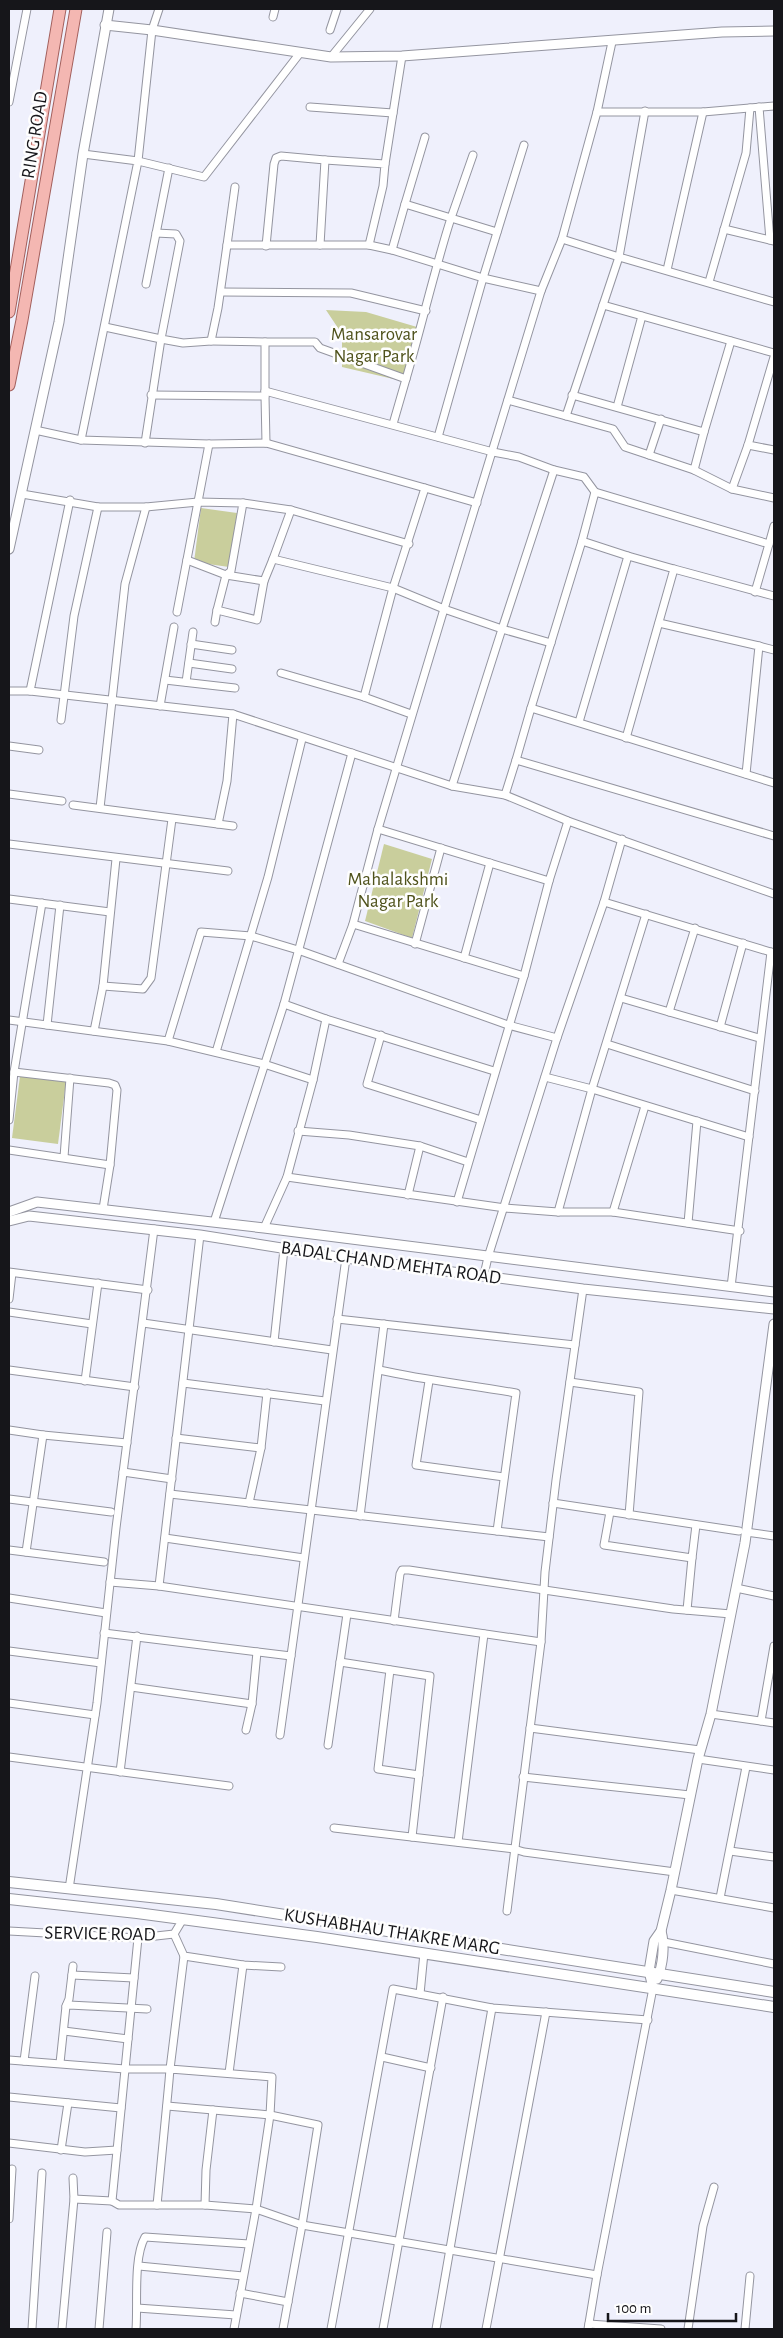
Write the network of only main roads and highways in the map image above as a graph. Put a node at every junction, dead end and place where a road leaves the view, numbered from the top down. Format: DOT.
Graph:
graph roads {
  1 [pos="60,9"];
  2 [pos="76,9"];
  3 [pos="9,312"];
  4 [pos="9,385"];
  5 [pos="9,1882"];
  6 [pos="9,1899"];
  7 [pos="774,1992"];
  8 [pos="774,2007"];
  1 -- 3 [label="main road, RING ROAD"];
  2 -- 4 [label="main road, RING ROAD"];
  5 -- 7 [label="main road, KUSHABHAU THAKRE MARG"];
  6 -- 8 [label="main road, KUSHABHAU THAKRE MARG"];
}
